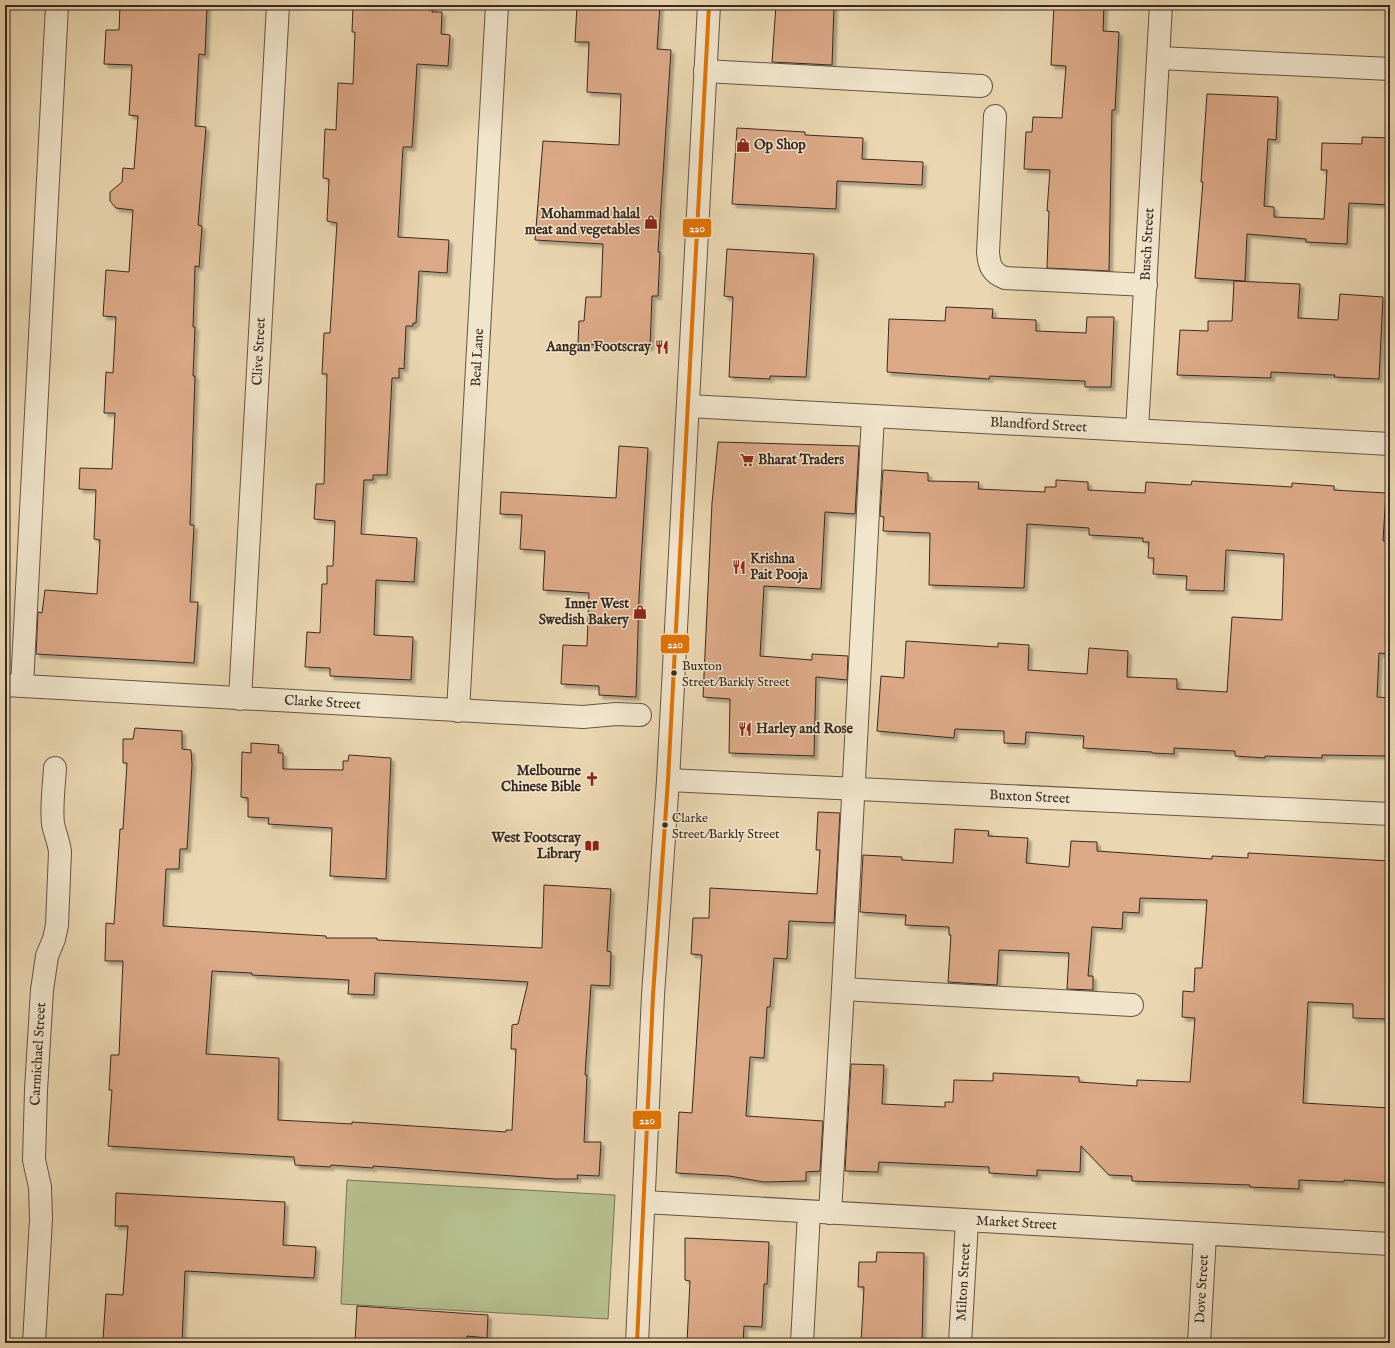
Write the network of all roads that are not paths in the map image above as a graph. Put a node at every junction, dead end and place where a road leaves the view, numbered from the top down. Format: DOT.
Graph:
graph roads {
  1 [pos="57,5"];
  2 [pos="278,5"];
  3 [pos="497,5"];
  4 [pos="709,5"];
  5 [pos="1161,5"];
  6 [pos="1159,58"];
  7 [pos="1390,69"];
  8 [pos="705,71"];
  9 [pos="981,86"];
  10 [pos="995,116"];
  11 [pos="1146,285"];
  12 [pos="688,406"];
  13 [pos="873,416"];
  14 [pos="1137,430"];
  15 [pos="1390,444"];
  16 [pos="13,685"];
  17 [pos="240,699"];
  18 [pos="458,711"];
  19 [pos="640,715"];
  20 [pos="55,768"];
  21 [pos="668,780"];
  22 [pos="854,788"];
  23 [pos="1390,814"];
  24 [pos="844,989"];
  25 [pos="1132,1005"];
  26 [pos="644,1202"];
  27 [pos="819,1212"];
  28 [pos="967,1221"];
  29 [pos="1205,1235"];
  30 [pos="1390,1244"];
  31 [pos="34,1343"];
  32 [pos="637,1343"];
  33 [pos="802,1343"];
  34 [pos="960,1343"];
  35 [pos="1199,1343"];
  1 -- 16 [label="street"];
  2 -- 17 [label="street, Clive Street"];
  3 -- 18 [label="street, Beal Lane"];
  4 -- 8 [label="street"];
  5 -- 6 [label="street, Busch Street"];
  6 -- 7 [label="street"];
  6 -- 11 [label="street, Busch Street"];
  8 -- 9 [label="street"];
  8 -- 12 [label="street"];
  10 -- 11 [label="street"];
  11 -- 14 [label="street, Busch Street"];
  12 -- 13 [label="street, Blandford Street"];
  12 -- 21 [label="street"];
  13 -- 14 [label="street, Blandford Street"];
  13 -- 22 [label="street"];
  14 -- 15 [label="street, Blandford Street"];
  16 -- 17 [label="street, Clarke Street"];
  17 -- 18 [label="street, Clarke Street"];
  18 -- 19 [label="street, Clarke Street"];
  20 -- 31 [label="street, Carmichael Street"];
  21 -- 22 [label="street, Buxton Street"];
  21 -- 26 [label="street"];
  22 -- 23 [label="street, Buxton Street"];
  22 -- 24 [label="street"];
  24 -- 25 [label="street"];
  24 -- 27 [label="street"];
  26 -- 27 [label="street, Market Street"];
  26 -- 32 [label="street"];
  27 -- 28 [label="street, Market Street"];
  27 -- 33 [label="street"];
  28 -- 29 [label="street, Market Street"];
  28 -- 34 [label="street, Milton Street"];
  29 -- 30 [label="street, Market Street"];
  29 -- 35 [label="street, Dove Street"];
}
